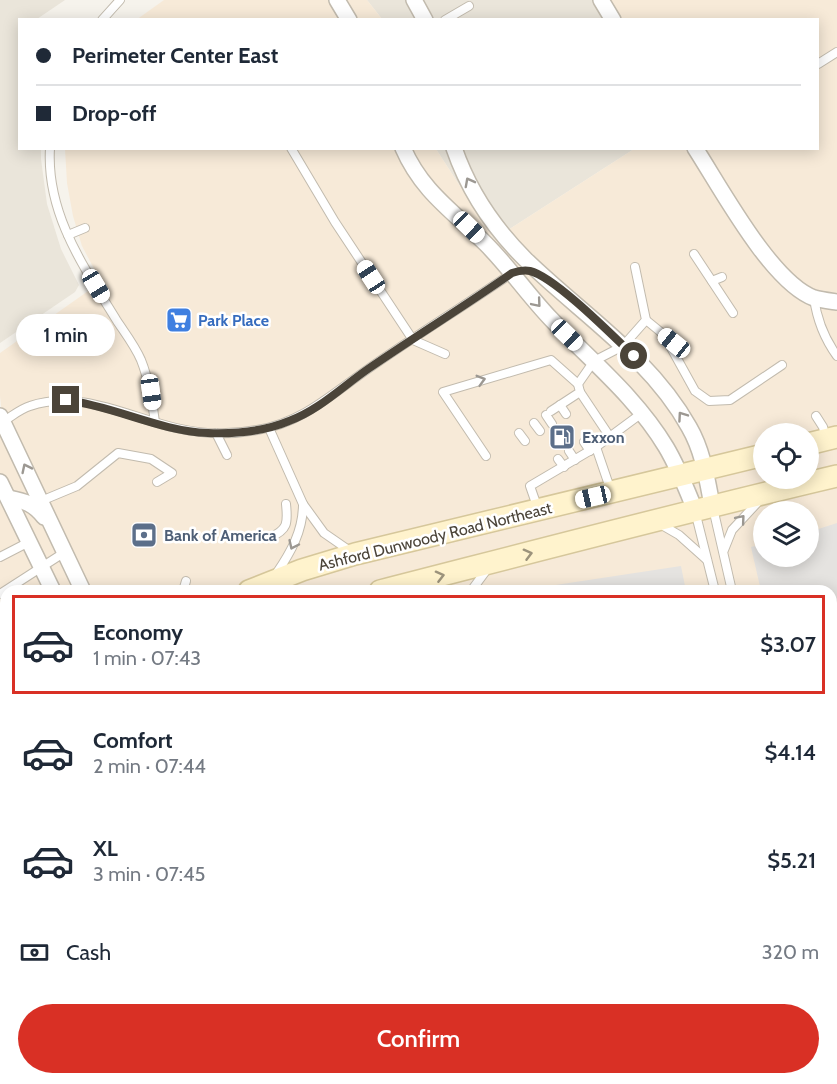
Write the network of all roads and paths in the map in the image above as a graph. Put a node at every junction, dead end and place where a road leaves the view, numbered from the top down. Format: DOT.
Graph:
graph roads {
  1 [pos="120,0"];
  2 [pos="338,0"];
  3 [pos="414,0"];
  4 [pos="601,0"];
  5 [pos="470,6"];
  6 [pos="104,18"];
  7 [pos="349,18"];
  8 [pos="424,18"];
  9 [pos="449,18"];
  10 [pos="612,18"];
  11 [pos="837,52"];
  12 [pos="819,63"];
  13 [pos="50,150"];
  14 [pos="292,150"];
  15 [pos="404,150"];
  16 [pos="455,150"];
  17 [pos="696,150"];
  18 [pos="85,228"];
  19 [pos="68,236"];
  20 [pos="507,240"];
  21 [pos="694,254"];
  22 [pos="635,267"];
  23 [pos="512,273"];
  24 [pos="722,277"];
  25 [pos="549,281"];
  26 [pos="712,281"];
  27 [pos="814,298"];
  28 [pos="837,302"];
  29 [pos="733,313"];
  30 [pos="646,320"];
  31 [pos="664,334"];
  32 [pos="413,340"];
  33 [pos="674,343"];
  34 [pos="833,344"];
  35 [pos="623,346"];
  36 [pos="445,354"];
  37 [pos="837,356"];
  38 [pos="594,361"];
  39 [pos="782,365"];
  40 [pos="579,388"];
  41 [pos="560,405"];
  42 [pos="642,413"];
  43 [pos="566,414"];
  44 [pos="816,416"];
  45 [pos="1,420"];
  46 [pos="155,422"];
  47 [pos="534,423"];
  48 [pos="552,424"];
  49 [pos="269,428"];
  50 [pos="540,432"];
  51 [pos="216,433"];
  52 [pos="519,433"];
  53 [pos="610,438"];
  54 [pos="824,440"];
  55 [pos="525,441"];
  56 [pos="584,442"];
  57 [pos="593,449"];
  58 [pos="569,451"];
  59 [pos="227,455"];
  60 [pos="486,456"];
  61 [pos="753,458"];
  62 [pos="558,459"];
  63 [pos="575,460"];
  64 [pos="564,467"];
  65 [pos="705,469"];
  66 [pos="681,475"];
  67 [pos="837,476"];
  68 [pos="0,482"];
  69 [pos="157,482"];
  70 [pos="767,492"];
  71 [pos="612,493"];
  72 [pos="4,499"];
  73 [pos="41,501"];
  74 [pos="286,504"];
  75 [pos="303,504"];
  76 [pos="703,507"];
  77 [pos="538,510"];
  78 [pos="650,520"];
  79 [pos="57,534"];
  80 [pos="269,538"];
  81 [pos="29,542"];
  82 [pos="65,552"];
  83 [pos="723,552"];
  84 [pos="355,554"];
  85 [pos="0,557"];
  86 [pos="708,562"];
  87 [pos="493,563"];
  88 [pos="41,567"];
  89 [pos="186,581"];
  90 [pos="272,581"];
  91 [pos="14,585"];
  92 [pos="50,585"];
  93 [pos="80,585"];
  94 [pos="185,585"];
  95 [pos="263,585"];
  96 [pos="421,585"];
  97 [pos="476,585"];
  98 [pos="714,585"];
  99 [pos="731,585"];
  1 -- 6 [label="lane"];
  2 -- 7 [label="street"];
  3 -- 8 [label="street"];
  4 -- 10 [label="street"];
  5 -- 9 [label="lane"];
  11 -- 12 [label="lane"];
  13 -- 19 [label="lane"];
  14 -- 32 [label="lane"];
  15 -- 23 [label="street"];
  20 -- 16 [label="street, one-way"];
  17 -- 27 [label="street"];
  18 -- 19 [label="lane"];
  19 -- 46 [label="lane"];
  20 -- 23 [label="street"];
  20 -- 25 [label="street"];
  21 -- 26 [label="lane"];
  22 -- 30 [label="lane"];
  23 -- 25 [label="street"];
  23 -- 32 [label="lane"];
  23 -- 38 [label="street, one-way"];
  24 -- 26 [label="lane"];
  25 -- 35 [label="street"];
  26 -- 29 [label="lane"];
  27 -- 28 [label="street"];
  27 -- 34 [label="lane"];
  30 -- 31 [label="lane"];
  30 -- 35 [label="lane"];
  31 -- 33 [label="lane"];
  31 -- 39 [label="lane"];
  32 -- 36 [label="lane"];
  32 -- 49 [label="lane"];
  34 -- 37 [label="lane"];
  35 -- 38 [label="lane"];
  65 -- 35 [label="street, one-way"];
  38 -- 40 [label="lane"];
  38 -- 42 [label="street"];
  40 -- 41 [label="lane"];
  40 -- 53 [label="lane"];
  60 -- 40 [label="lane, one-way"];
  41 -- 43 [label="lane"];
  41 -- 48 [label="lane"];
  42 -- 53 [label="lane"];
  42 -- 66 [label="street"];
  44 -- 54 [label="lane"];
  45 -- 46 [label="lane"];
  73 -- 45 [label="street, one-way"];
  46 -- 51 [label="lane"];
  47 -- 50 [label="lane"];
  49 -- 51 [label="lane"];
  49 -- 75 [label="lane"];
  51 -- 59 [label="lane"];
  52 -- 55 [label="lane"];
  53 -- 57 [label="lane"];
  56 -- 57 [label="lane"];
  57 -- 63 [label="lane"];
  57 -- 71 [label="lane"];
  58 -- 63 [label="lane"];
  61 -- 65 [label="main road, Ashford Dunwoody Road Northeast"];
  62 -- 64 [label="lane"];
  63 -- 64 [label="lane"];
  64 -- 77 [label="lane"];
  65 -- 66 [label="main road, Ashford Dunwoody Road Northeast"];
  65 -- 76 [label="street"];
  66 -- 71 [label="main road, Ashford Dunwoody Road Northeast"];
  66 -- 76 [label="street"];
  67 -- 70 [label="main road"];
  68 -- 72 [label="street"];
  69 -- 73 [label="lane"];
  70 -- 76 [label="main road"];
  83 -- 70 [label="lane, one-way"];
  71 -- 77 [label="main road, Ashford Dunwoody Road Northeast"];
  72 -- 79 [label="street"];
  72 -- 81 [label="street"];
  73 -- 79 [label="street"];
  74 -- 80 [label="lane"];
  75 -- 84 [label="lane"];
  75 -- 90 [label="lane, one-way"];
  76 -- 78 [label="main road"];
  76 -- 83 [label="lane"];
  76 -- 86 [label="lane"];
  77 -- 84 [label="main road, Ashford Dunwoody Road Northeast"];
  78 -- 86 [label="lane"];
  87 -- 78 [label="main road, one-way"];
  79 -- 82 [label="street"];
  81 -- 85 [label="lane"];
  81 -- 88 [label="street"];
  82 -- 88 [label="lane"];
  82 -- 93 [label="street"];
  83 -- 99 [label="lane"];
  84 -- 90 [label="main road, Ashford Dunwoody Road Northeast"];
  86 -- 98 [label="lane"];
  96 -- 87 [label="main road, one-way"];
  87 -- 97 [label="lane"];
  88 -- 91 [label="lane"];
  88 -- 92 [label="street"];
  89 -- 94 [label="lane"];
  90 -- 95 [label="main road, Ashford Dunwoody Road Northeast"];
}
